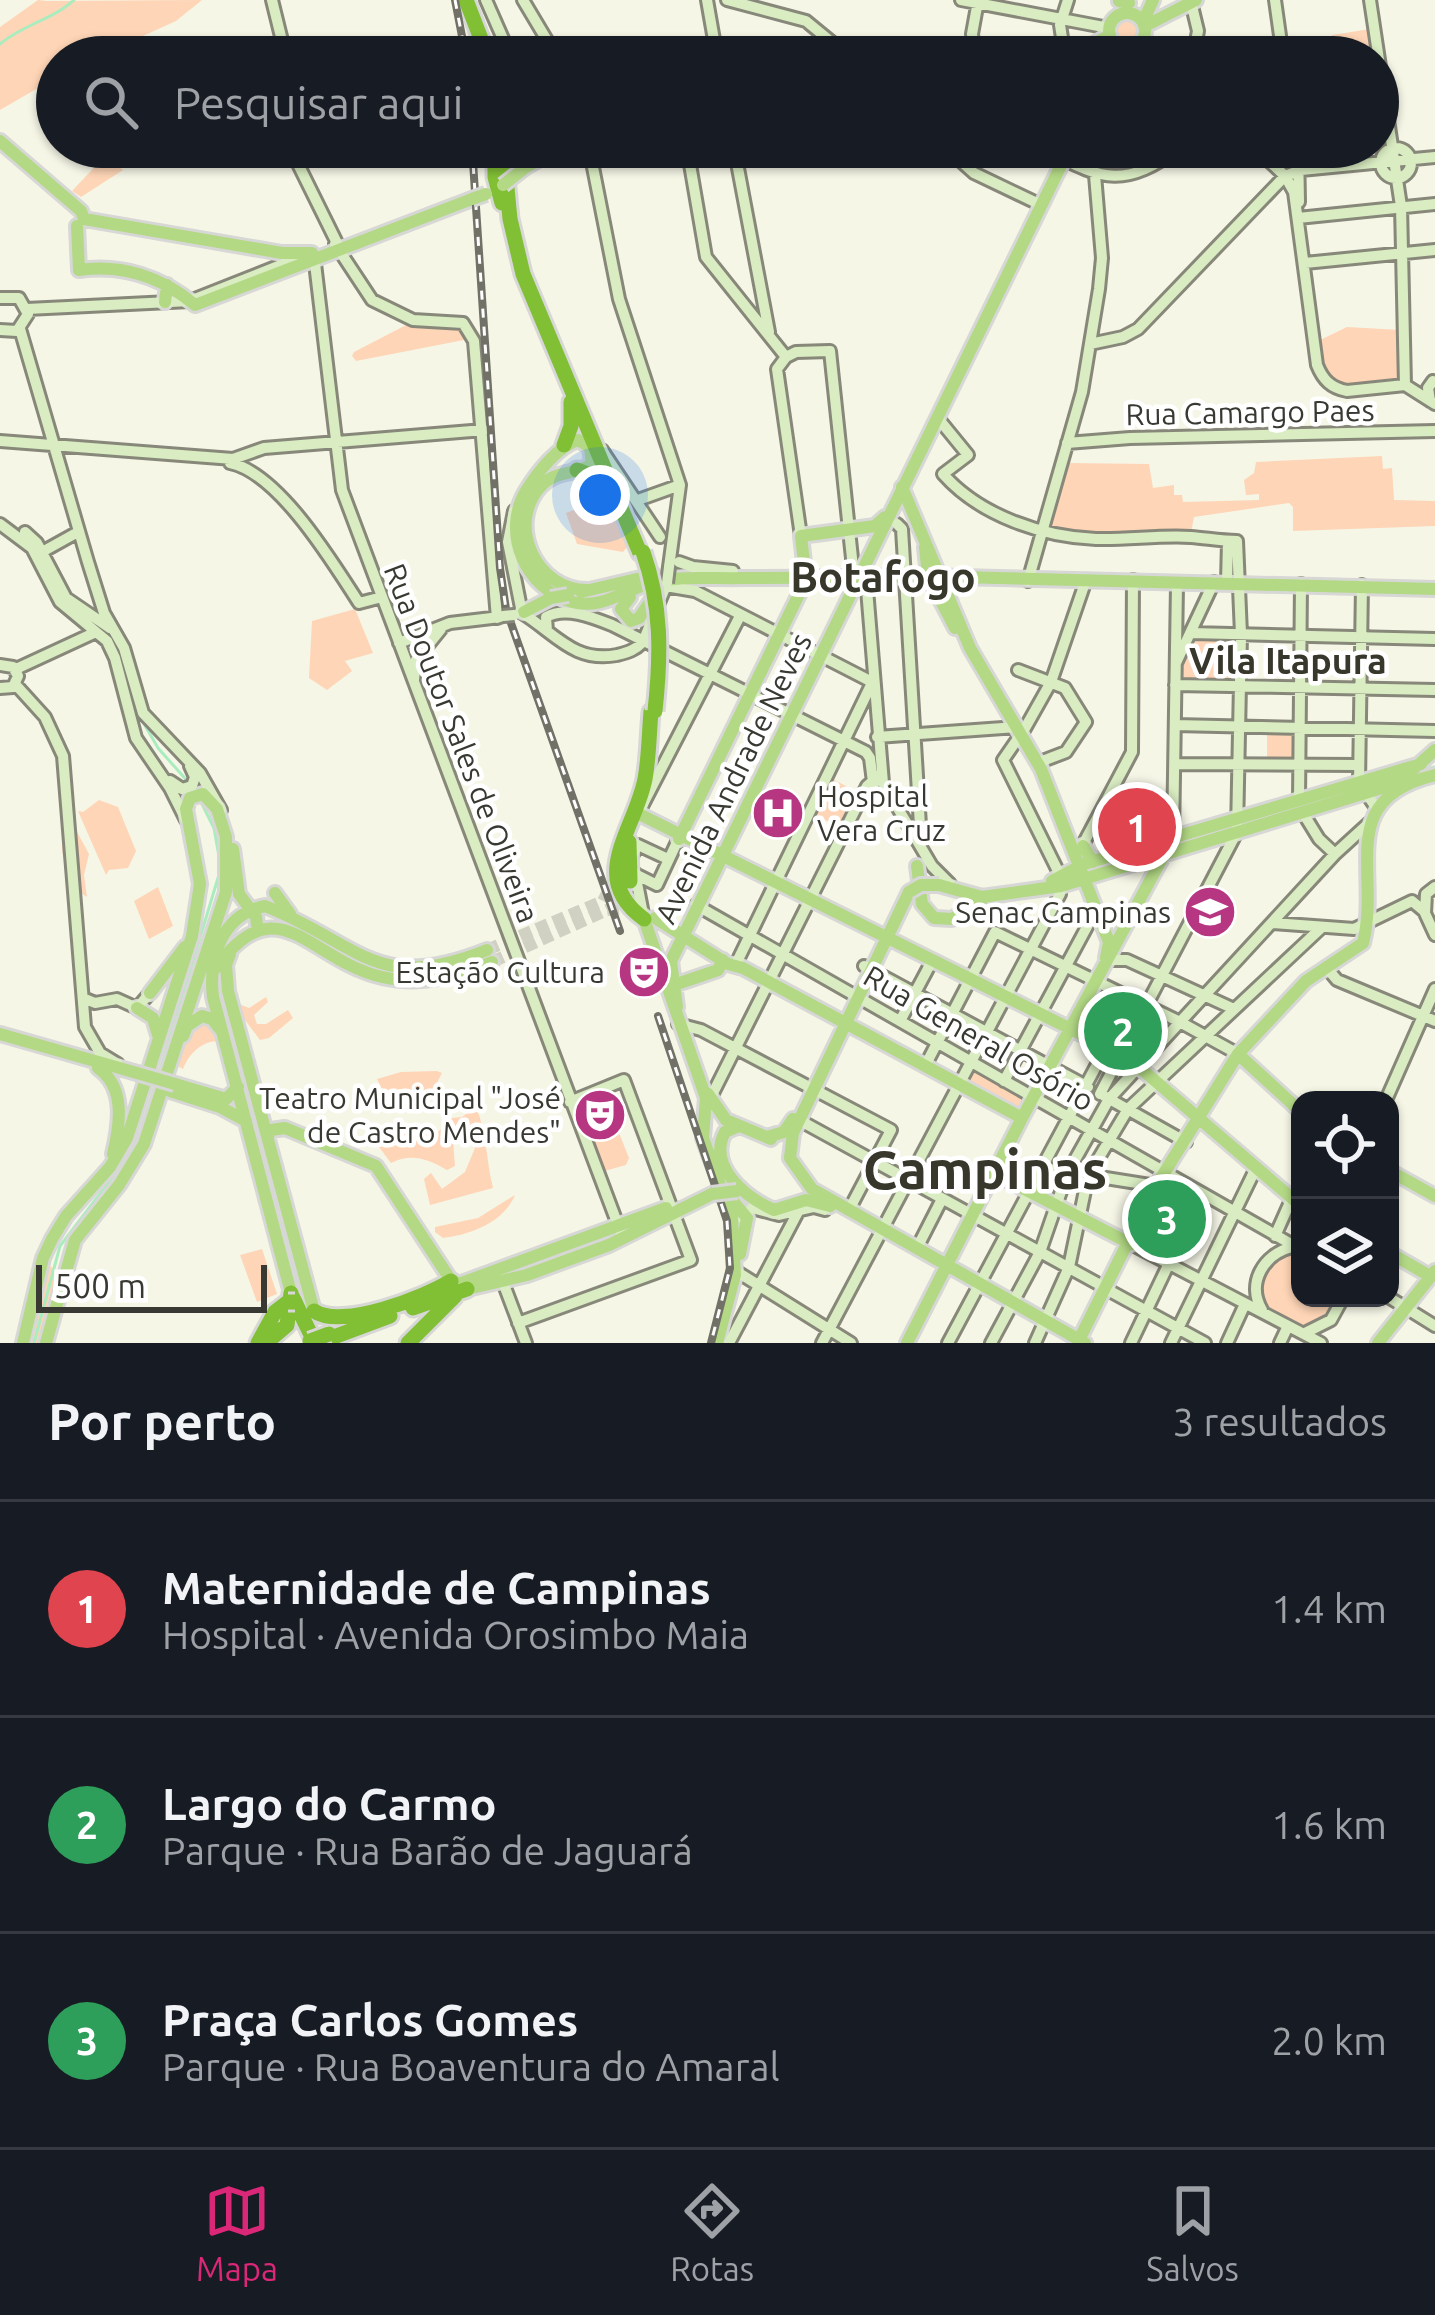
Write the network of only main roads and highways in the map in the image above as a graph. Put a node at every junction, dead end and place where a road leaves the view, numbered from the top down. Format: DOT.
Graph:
graph roads {
  1 [pos="272,0"];
  2 [pos="466,0"];
  3 [pos="476,0"];
  4 [pos="487,0"];
  5 [pos="707,0"];
  6 [pos="727,0"];
  7 [pos="961,0"];
  8 [pos="1068,0"];
  9 [pos="1275,0"];
  10 [pos="1370,0"];
  11 [pos="1190,1"];
  12 [pos="526,2"];
  13 [pos="978,2"];
  14 [pos="1156,5"];
  15 [pos="1117,16"];
  16 [pos="1061,18"];
  17 [pos="1144,24"];
  18 [pos="281,36"];
  19 [pos="482,36"];
  20 [pos="485,36"];
  21 [pos="503,36"];
  22 [pos="545,36"];
  23 [pos="714,36"];
  24 [pos="824,36"];
  25 [pos="972,36"];
  26 [pos="1062,36"];
  27 [pos="1091,36"];
  28 [pos="1145,36"];
  29 [pos="1197,36"];
  30 [pos="1279,36"];
  31 [pos="1376,36"];
  32 [pos="0,144"];
  33 [pos="1399,153"];
  34 [pos="1435,157"];
  35 [pos="1411,160"];
  36 [pos="300,168"];
  37 [pos="495,168"];
  38 [pos="503,168"];
  39 [pos="504,168"];
  40 [pos="520,168"];
  41 [pos="594,168"];
  42 [pos="691,168"];
  43 [pos="737,168"];
  44 [pos="968,168"];
  45 [pos="1060,168"];
  46 [pos="1081,168"];
  47 [pos="1139,168"];
  48 [pos="1276,168"];
  49 [pos="1324,168"];
  50 [pos="1382,168"];
  51 [pos="1396,168"];
  52 [pos="1301,170"];
  53 [pos="1095,175"];
  54 [pos="1285,176"];
  55 [pos="1398,178"];
  56 [pos="489,189"];
  57 [pos="1435,204"];
  58 [pos="1041,205"];
  59 [pos="1401,206"];
  60 [pos="1298,214"];
  61 [pos="80,222"];
  62 [pos="341,244"];
  63 [pos="515,248"];
  64 [pos="1435,250"];
  65 [pos="1401,253"];
  66 [pos="311,255"];
  67 [pos="286,262"];
  68 [pos="1305,263"];
  69 [pos="167,285"];
  70 [pos="0,298"];
  71 [pos="165,302"];
  72 [pos="192,303"];
  73 [pos="538,303"];
  74 [pos="27,313"];
  75 [pos="761,316"];
  76 [pos="10,331"];
  77 [pos="1090,344"];
  78 [pos="786,356"];
  79 [pos="560,358"];
  80 [pos="1433,381"];
  81 [pos="1405,385"];
  82 [pos="1433,403"];
  83 [pos="937,417"];
  84 [pos="484,430"];
  85 [pos="1435,431"];
  86 [pos="1069,437"];
  87 [pos="0,442"];
  88 [pos="336,442"];
  89 [pos="49,444"];
  90 [pos="564,445"];
  91 [pos="600,448"];
  92 [pos="239,460"];
  93 [pos="577,470"];
  94 [pos="677,485"];
  95 [pos="902,496"];
  96 [pos="522,499"];
  97 [pos="644,503"];
  98 [pos="626,519"];
  99 [pos="886,522"];
  100 [pos="0,524"];
  101 [pos="850,527"];
  102 [pos="1043,530"];
  103 [pos="922,532"];
  104 [pos="77,533"];
  105 [pos="800,536"];
  106 [pos="660,537"];
  107 [pos="38,548"];
  108 [pos="642,553"];
  109 [pos="670,566"];
  110 [pos="734,571"];
  111 [pos="806,571"];
  112 [pos="862,573"];
  113 [pos="905,578"];
  114 [pos="928,578"];
  115 [pos="965,579"];
  116 [pos="1029,580"];
  117 [pos="1133,582"];
  118 [pos="1085,583"];
  119 [pos="1227,583"];
  120 [pos="660,584"];
  121 [pos="1177,585"];
  122 [pos="1301,585"];
  123 [pos="1364,586"];
  124 [pos="1435,589"];
  125 [pos="588,590"];
  126 [pos="382,597"];
  127 [pos="654,608"];
  128 [pos="98,614"];
  129 [pos="512,615"];
  130 [pos="740,616"];
  131 [pos="959,628"];
  132 [pos="547,631"];
  133 [pos="96,632"];
  134 [pos="635,633"];
  135 [pos="1191,633"];
  136 [pos="1241,634"];
  137 [pos="779,635"];
  138 [pos="427,636"];
  139 [pos="1301,636"];
  140 [pos="1362,637"];
  141 [pos="1435,639"];
  142 [pos="399,643"];
  143 [pos="665,649"];
  144 [pos="626,652"];
  145 [pos="820,656"];
  146 [pos="410,659"];
  147 [pos="0,665"];
  148 [pos="1175,666"];
  149 [pos="16,669"];
  150 [pos="1018,670"];
  151 [pos="711,676"];
  152 [pos="872,682"];
  153 [pos="1051,682"];
  154 [pos="1175,686"];
  155 [pos="1240,687"];
  156 [pos="1301,688"];
  157 [pos="1362,689"];
  158 [pos="4,690"];
  159 [pos="1435,690"];
  160 [pos="750,695"];
  161 [pos="790,716"];
  162 [pos="1175,725"];
  163 [pos="1240,725"];
  164 [pos="652,727"];
  165 [pos="1300,727"];
  166 [pos="1360,728"];
  167 [pos="1021,730"];
  168 [pos="1435,731"];
  169 [pos="922,734"];
  170 [pos="877,737"];
  171 [pos="137,741"];
  172 [pos="844,741"];
  173 [pos="1435,748"];
  174 [pos="183,754"];
  175 [pos="1040,762"];
  176 [pos="1426,762"];
  177 [pos="1175,764"];
  178 [pos="1240,765"];
  179 [pos="1358,765"];
  180 [pos="1300,766"];
  181 [pos="645,773"];
  182 [pos="1435,775"];
  183 [pos="876,777"];
  184 [pos="1409,780"];
  185 [pos="1362,788"];
  186 [pos="185,795"];
  187 [pos="874,798"];
  188 [pos="1301,807"];
  189 [pos="1377,809"];
  190 [pos="640,817"];
  191 [pos="1369,824"];
  192 [pos="1238,825"];
  193 [pos="623,830"];
  194 [pos="225,831"];
  195 [pos="679,838"];
  196 [pos="194,840"];
  197 [pos="1169,846"];
  198 [pos="922,850"];
  199 [pos="1335,854"];
  200 [pos="716,855"];
  201 [pos="668,860"];
  202 [pos="1083,862"];
  203 [pos="917,866"];
  204 [pos="632,878"];
  205 [pos="1061,881"];
  206 [pos="774,883"];
  207 [pos="943,884"];
  208 [pos="1435,887"];
  209 [pos="227,888"];
  210 [pos="275,893"];
  211 [pos="810,899"];
  212 [pos="980,900"];
  213 [pos="696,905"];
  214 [pos="249,908"];
  215 [pos="271,908"];
  216 [pos="1096,910"];
  217 [pos="1425,913"];
  218 [pos="934,917"];
  219 [pos="650,918"];
  220 [pos="295,919"];
  221 [pos="1273,922"];
  222 [pos="1368,922"];
  223 [pos="257,925"];
  224 [pos="1321,928"];
  225 [pos="682,934"];
  226 [pos="748,934"];
  227 [pos="1435,935"];
  228 [pos="192,936"];
  229 [pos="882,937"];
  230 [pos="238,942"];
  231 [pos="304,949"];
  232 [pos="1033,950"];
  233 [pos="326,952"];
  234 [pos="783,954"];
  235 [pos="489,956"];
  236 [pos="932,961"];
  237 [pos="729,963"];
  238 [pos="1065,966"];
  239 [pos="867,968"];
  240 [pos="1102,970"];
  241 [pos="1327,970"];
  242 [pos="212,972"];
  243 [pos="388,973"];
  244 [pos="670,973"];
  245 [pos="1160,976"];
  246 [pos="970,980"];
  247 [pos="769,982"];
  248 [pos="228,989"];
  249 [pos="1435,989"];
  250 [pos="150,993"];
  251 [pos="914,993"];
  252 [pos="855,995"];
  253 [pos="83,996"];
  254 [pos="1205,996"];
  255 [pos="214,997"];
  256 [pos="1006,998"];
  257 [pos="1132,999"];
  258 [pos="100,1001"];
  259 [pos="1146,1005"];
  260 [pos="137,1008"];
  261 [pos="1234,1009"];
  262 [pos="233,1010"];
  263 [pos="952,1014"];
  264 [pos="1039,1014"];
  265 [pos="1429,1019"];
  266 [pos="900,1021"];
  267 [pos="85,1022"];
  268 [pos="841,1022"];
  269 [pos="1181,1022"];
  270 [pos="681,1023"];
  271 [pos="1070,1030"];
  272 [pos="224,1032"];
  273 [pos="988,1033"];
  274 [pos="1207,1036"];
  275 [pos="0,1038"];
  276 [pos="937,1042"];
  277 [pos="157,1048"];
  278 [pos="736,1048"];
  279 [pos="1113,1051"];
  280 [pos="1019,1052"];
  281 [pos="246,1054"];
  282 [pos="172,1055"];
  283 [pos="1240,1055"];
  284 [pos="231,1061"];
  285 [pos="972,1063"];
  286 [pos="925,1066"];
  287 [pos="1050,1067"];
  288 [pos="1139,1067"];
  289 [pos="98,1068"];
  290 [pos="135,1075"];
  291 [pos="252,1076"];
  292 [pos="1004,1081"];
  293 [pos="1156,1082"];
  294 [pos="236,1083"];
  295 [pos="171,1084"];
  296 [pos="959,1084"];
  297 [pos="1086,1087"];
  298 [pos="811,1088"];
  299 [pos="1391,1091"];
  300 [pos="1104,1096"];
  301 [pos="1033,1098"];
  302 [pos="570,1102"];
  303 [pos="709,1102"];
  304 [pos="1291,1103"];
  305 [pos="1128,1109"];
  306 [pos="1022,1118"];
  307 [pos="1069,1119"];
  308 [pos="246,1120"];
  309 [pos="1201,1120"];
  310 [pos="714,1124"];
  311 [pos="796,1126"];
  312 [pos="745,1128"];
  313 [pos="1091,1131"];
  314 [pos="268,1136"];
  315 [pos="766,1137"];
  316 [pos="1109,1141"];
  317 [pos="1186,1142"];
  318 [pos="718,1152"];
  319 [pos="874,1162"];
  320 [pos="725,1168"];
  321 [pos="1043,1168"];
  322 [pos="1256,1168"];
  323 [pos="993,1173"];
  324 [pos="103,1174"];
  325 [pos="1067,1174"];
  326 [pos="1166,1174"];
  327 [pos="1088,1176"];
  328 [pos="1399,1176"];
  329 [pos="908,1180"];
  330 [pos="264,1186"];
  331 [pos="1156,1186"];
  332 [pos="281,1188"];
  333 [pos="712,1191"];
  334 [pos="1030,1192"];
  335 [pos="1202,1194"];
  336 [pos="749,1196"];
  337 [pos="1435,1196"];
  338 [pos="942,1199"];
  339 [pos="1291,1199"];
  340 [pos="832,1204"];
  341 [pos="1056,1205"];
  342 [pos="671,1209"];
  343 [pos="784,1210"];
  344 [pos="849,1210"];
  345 [pos="1291,1210"];
  346 [pos="1234,1213"];
  347 [pos="739,1215"];
  348 [pos="971,1215"];
  349 [pos="1080,1217"];
  350 [pos="290,1221"];
  351 [pos="273,1224"];
  352 [pos="880,1231"];
  353 [pos="622,1233"];
  354 [pos="1007,1234"];
  355 [pos="1275,1236"];
  356 [pos="52,1239"];
  357 [pos="75,1240"];
  358 [pos="1128,1243"];
  359 [pos="1291,1244"];
  360 [pos="917,1248"];
  361 [pos="1291,1250"];
  362 [pos="1040,1252"];
  363 [pos="1399,1256"];
  364 [pos="54,1261"];
  365 [pos="1168,1264"];
  366 [pos="944,1267"];
  367 [pos="1070,1268"];
  368 [pos="739,1273"];
  369 [pos="1432,1273"];
  370 [pos="505,1275"];
  371 [pos="1200,1281"];
  372 [pos="463,1283"];
  373 [pos="758,1286"];
  374 [pos="978,1286"];
  375 [pos="1106,1288"];
  376 [pos="36,1290"];
  377 [pos="291,1299"];
  378 [pos="1399,1302"];
  379 [pos="1245,1304"];
  380 [pos="1011,1305"];
  381 [pos="1406,1306"];
  382 [pos="1336,1307"];
  383 [pos="54,1310"];
  384 [pos="314,1311"];
  385 [pos="1146,1311"];
  386 [pos="1268,1316"];
  387 [pos="518,1323"];
  388 [pos="1044,1324"];
  389 [pos="1288,1326"];
  390 [pos="1435,1326"];
  391 [pos="357,1328"];
  392 [pos="1178,1328"];
  393 [pos="829,1329"];
  394 [pos="1302,1333"];
  395 [pos="407,1339"];
  396 [pos="319,1341"];
  397 [pos="1080,1342"];
  398 [pos="23,1343"];
  399 [pos="46,1343"];
  400 [pos="262,1343"];
  401 [pos="526,1343"];
  402 [pos="723,1343"];
  403 [pos="822,1343"];
  404 [pos="851,1343"];
  405 [pos="907,1343"];
  406 [pos="948,1343"];
  407 [pos="991,1343"];
  408 [pos="1035,1343"];
  409 [pos="1131,1343"];
  410 [pos="1171,1343"];
  411 [pos="1205,1343"];
  412 [pos="1227,1343"];
  413 [pos="1280,1343"];
  414 [pos="1322,1343"];
  415 [pos="1378,1343"];
  1 -- 18 [label="main road"];
  2 -- 19 [label="highway"];
  3 -- 20 [label="highway"];
  4 -- 21 [label="main road"];
  5 -- 23 [label="main road"];
  6 -- 24 [label="main road"];
  7 -- 13 [label="main road"];
  8 -- 16 [label="main road"];
  9 -- 30 [label="main road"];
  10 -- 31 [label="main road"];
  11 -- 14 [label="main road"];
  11 -- 17 [label="main road"];
  11 -- 29 [label="main road"];
  12 -- 22 [label="main road"];
  13 -- 16 [label="main road"];
  13 -- 25 [label="main road"];
  14 -- 17 [label="main road"];
  15 -- 16 [label="main road"];
  15 -- 17 [label="main road"];
  15 -- 27 [label="main road"];
  16 -- 26 [label="main road"];
  17 -- 28 [label="main road"];
  32 -- 61 [label="main road"];
  33 -- 35 [label="main road"];
  34 -- 35 [label="main road"];
  35 -- 55 [label="main road"];
  36 -- 62 [label="main road"];
  37 -- 56 [label="highway"];
  38 -- 63 [label="highway"];
  39 -- 73 [label="highway"];
  40 -- 56 [label="main road, bridge"];
  41 -- 94 [label="main road"];
  42 -- 75 [label="main road"];
  43 -- 75 [label="main road"];
  44 -- 58 [label="main road"];
  45 -- 58 [label="main road, Avenida Andrade Neves"];
  46 -- 53 [label="main road"];
  47 -- 53 [label="main road"];
  48 -- 54 [label="main road"];
  49 -- 52 [label="main road"];
  50 -- 55 [label="main road"];
  51 -- 55 [label="main road"];
  52 -- 54 [label="main road"];
  52 -- 60 [label="main road"];
  53 -- 77 [label="main road"];
  54 -- 60 [label="main road"];
  54 -- 77 [label="main road"];
  55 -- 59 [label="main road"];
  56 -- 62 [label="main road"];
  56 -- 63 [label="highway"];
  57 -- 59 [label="main road"];
  58 -- 83 [label="main road, Avenida Andrade Neves"];
  59 -- 60 [label="main road"];
  59 -- 65 [label="main road"];
  60 -- 68 [label="main road"];
  61 -- 67 [label="main road"];
  61 -- 69 [label="main road"];
  62 -- 66 [label="main road"];
  62 -- 84 [label="main road"];
  63 -- 73 [label="highway"];
  64 -- 65 [label="main road"];
  65 -- 68 [label="main road"];
  65 -- 81 [label="main road"];
  66 -- 67 [label="main road"];
  66 -- 88 [label="main road, Rua Doutor Sales de Oliveira"];
  67 -- 72 [label="main road"];
  68 -- 81 [label="main road"];
  69 -- 71 [label="main road"];
  69 -- 72 [label="main road"];
  70 -- 74 [label="main road"];
  71 -- 72 [label="main road"];
  71 -- 74 [label="main road"];
  72 -- 74 [label="main road"];
  73 -- 79 [label="highway"];
  74 -- 76 [label="main road"];
  75 -- 78 [label="main road"];
  76 -- 89 [label="main road"];
  77 -- 86 [label="main road"];
  78 -- 101 [label="main road"];
  78 -- 105 [label="main road"];
  79 -- 90 [label="highway"];
  79 -- 91 [label="highway"];
  79 -- 98 [label="highway"];
  80 -- 82 [label="main road"];
  81 -- 82 [label="main road"];
  83 -- 95 [label="main road, Avenida Andrade Neves"];
  83 -- 102 [label="main road"];
  84 -- 88 [label="main road"];
  84 -- 129 [label="main road"];
  85 -- 86 [label="main road, Rua Camargo Paes"];
  86 -- 102 [label="main road"];
  87 -- 89 [label="main road"];
  88 -- 92 [label="main road"];
  88 -- 126 [label="main road, Rua Doutor Sales de Oliveira"];
  89 -- 92 [label="main road"];
  89 -- 104 [label="main road"];
  90 -- 93 [label="main road"];
  90 -- 96 [label="main road"];
  91 -- 97 [label="main road"];
  91 -- 108 [label="highway"];
  92 -- 126 [label="main road"];
  93 -- 98 [label="highway"];
  93 -- 125 [label="main road"];
  94 -- 97 [label="main road"];
  94 -- 109 [label="main road"];
  95 -- 99 [label="main road, Avenida Andrade Neves"];
  95 -- 103 [label="main road"];
  96 -- 120 [label="main road"];
  96 -- 129 [label="main road"];
  97 -- 106 [label="main road"];
  98 -- 108 [label="highway"];
  99 -- 101 [label="main road"];
  99 -- 103 [label="main road"];
  99 -- 112 [label="main road, Avenida Andrade Neves"];
  99 -- 113 [label="main road"];
  100 -- 107 [label="main road"];
  101 -- 105 [label="main road"];
  101 -- 112 [label="main road"];
  102 -- 116 [label="main road"];
  102 -- 119 [label="main road"];
  103 -- 114 [label="main road"];
  103 -- 131 [label="main road"];
  104 -- 107 [label="main road"];
  104 -- 128 [label="main road"];
  105 -- 111 [label="main road"];
  107 -- 128 [label="main road"];
  107 -- 133 [label="main road"];
  108 -- 164 [label="highway, bridge"];
  109 -- 110 [label="main road"];
  109 -- 120 [label="main road, bridge"];
  110 -- 111 [label="main road"];
  110 -- 125 [label="main road"];
  111 -- 112 [label="main road"];
  111 -- 120 [label="main road"];
  111 -- 137 [label="main road"];
  112 -- 113 [label="main road"];
  112 -- 145 [label="main road, Avenida Andrade Neves"];
  112 -- 152 [label="main road"];
  113 -- 114 [label="main road"];
  113 -- 169 [label="main road"];
  114 -- 115 [label="main road, bridge"];
  114 -- 131 [label="main road"];
  115 -- 116 [label="main road"];
  115 -- 131 [label="main road"];
  116 -- 117 [label="main road"];
  116 -- 118 [label="main road"];
  117 -- 118 [label="main road"];
  117 -- 119 [label="main road"];
  117 -- 121 [label="main road"];
  117 -- 202 [label="main road"];
  118 -- 153 [label="main road"];
  119 -- 121 [label="main road"];
  119 -- 122 [label="main road"];
  119 -- 135 [label="main road"];
  119 -- 136 [label="main road"];
  120 -- 127 [label="main road"];
  120 -- 130 [label="main road"];
  120 -- 134 [label="main road"];
  121 -- 148 [label="main road"];
  122 -- 123 [label="main road"];
  122 -- 139 [label="main road"];
  123 -- 124 [label="main road"];
  123 -- 140 [label="main road"];
  125 -- 129 [label="main road, bridge"];
  126 -- 142 [label="main road, Rua Doutor Sales de Oliveira"];
  127 -- 134 [label="main road"];
  127 -- 134 [label="main road"];
  127 -- 143 [label="main road"];
  128 -- 174 [label="main road"];
  129 -- 132 [label="main road"];
  129 -- 134 [label="main road"];
  129 -- 138 [label="main road"];
  130 -- 137 [label="main road"];
  130 -- 151 [label="main road"];
  131 -- 167 [label="main road"];
  132 -- 134 [label="main road"];
  132 -- 144 [label="main road"];
  133 -- 149 [label="main road"];
  133 -- 171 [label="main road"];
  134 -- 143 [label="main road"];
  134 -- 144 [label="main road"];
  134 -- 144 [label="main road"];
  135 -- 136 [label="main road"];
  135 -- 148 [label="main road"];
  136 -- 139 [label="main road"];
  136 -- 155 [label="main road"];
  137 -- 145 [label="main road"];
  137 -- 160 [label="main road"];
  138 -- 142 [label="main road"];
  138 -- 146 [label="main road"];
  139 -- 140 [label="main road"];
  139 -- 156 [label="main road"];
  140 -- 141 [label="main road"];
  140 -- 157 [label="main road"];
  142 -- 146 [label="main road, Rua Doutor Sales de Oliveira"];
  143 -- 151 [label="main road"];
  145 -- 152 [label="main road"];
  145 -- 161 [label="main road, Avenida Andrade Neves"];
  146 -- 302 [label="main road, Rua Doutor Sales de Oliveira"];
  147 -- 149 [label="main road"];
  148 -- 154 [label="main road"];
  149 -- 158 [label="main road"];
  150 -- 153 [label="main road"];
  151 -- 160 [label="main road"];
  151 -- 190 [label="main road"];
  152 -- 170 [label="main road"];
  152 -- 172 [label="main road"];
  153 -- 167 [label="main road"];
  153 -- 175 [label="main road"];
  154 -- 155 [label="main road"];
  154 -- 162 [label="main road"];
  155 -- 156 [label="main road"];
  155 -- 163 [label="main road"];
  156 -- 157 [label="main road"];
  156 -- 165 [label="main road"];
  157 -- 159 [label="main road"];
  157 -- 166 [label="main road"];
  158 -- 253 [label="main road"];
  160 -- 161 [label="main road"];
  160 -- 195 [label="main road"];
  161 -- 172 [label="main road"];
  161 -- 200 [label="main road, Avenida Andrade Neves"];
  162 -- 163 [label="main road"];
  162 -- 177 [label="main road"];
  163 -- 165 [label="main road"];
  163 -- 178 [label="main road"];
  164 -- 181 [label="highway"];
  164 -- 190 [label="highway"];
  165 -- 166 [label="main road"];
  165 -- 180 [label="main road"];
  166 -- 168 [label="main road"];
  166 -- 179 [label="main road"];
  167 -- 169 [label="main road"];
  167 -- 175 [label="main road"];
  167 -- 202 [label="main road"];
  167 -- 205 [label="main road"];
  169 -- 170 [label="main road"];
  169 -- 198 [label="main road"];
  170 -- 183 [label="main road"];
  171 -- 186 [label="main road"];
  171 -- 196 [label="main road"];
  172 -- 183 [label="main road"];
  172 -- 206 [label="main road"];
  173 -- 176 [label="main road"];
  174 -- 186 [label="main road"];
  174 -- 194 [label="main road"];
  176 -- 184 [label="main road"];
  176 -- 185 [label="main road"];
  177 -- 178 [label="main road"];
  177 -- 197 [label="main road"];
  178 -- 180 [label="main road"];
  178 -- 192 [label="main road"];
  179 -- 180 [label="main road"];
  179 -- 185 [label="main road"];
  180 -- 188 [label="main road"];
  181 -- 193 [label="main road"];
  181 -- 219 [label="highway"];
  182 -- 184 [label="main road"];
  183 -- 187 [label="main road"];
  183 -- 198 [label="main road"];
  183 -- 211 [label="main road"];
  184 -- 185 [label="main road"];
  184 -- 189 [label="main road"];
  184 -- 222 [label="main road"];
  185 -- 188 [label="main road"];
  185 -- 189 [label="main road"];
  186 -- 194 [label="main road"];
  186 -- 196 [label="main road"];
  188 -- 192 [label="main road"];
  188 -- 199 [label="main road"];
  189 -- 191 [label="main road"];
  190 -- 195 [label="main road"];
  190 -- 204 [label="highway"];
  191 -- 199 [label="main road"];
  191 -- 222 [label="main road"];
  192 -- 197 [label="main road"];
  192 -- 245 [label="main road"];
  194 -- 209 [label="main road"];
  194 -- 214 [label="main road"];
  195 -- 200 [label="main road"];
  195 -- 201 [label="main road"];
  196 -- 228 [label="main road"];
  197 -- 202 [label="main road"];
  197 -- 240 [label="main road"];
  198 -- 207 [label="main road"];
  199 -- 221 [label="main road"];
  200 -- 206 [label="main road"];
  200 -- 213 [label="main road, Avenida Andrade Neves"];
  201 -- 204 [label="main road"];
  201 -- 204 [label="main road"];
  202 -- 205 [label="main road"];
  202 -- 216 [label="main road"];
  203 -- 218 [label="main road"];
  204 -- 219 [label="main road"];
  205 -- 212 [label="main road"];
  205 -- 232 [label="main road"];
  206 -- 211 [label="main road"];
  206 -- 226 [label="main road"];
  207 -- 212 [label="main road"];
  207 -- 218 [label="main road"];
  207 -- 229 [label="main road, bridge"];
  208 -- 217 [label="main road"];
  209 -- 214 [label="main road"];
  209 -- 282 [label="main road"];
  210 -- 220 [label="main road"];
  211 -- 229 [label="main road"];
  211 -- 234 [label="main road"];
  212 -- 218 [label="main road"];
  213 -- 225 [label="main road, Avenida Andrade Neves"];
  213 -- 226 [label="main road, Rua General Osório"];
  214 -- 215 [label="main road"];
  214 -- 223 [label="main road"];
  214 -- 242 [label="main road"];
  215 -- 220 [label="main road"];
  215 -- 223 [label="main road"];
  216 -- 238 [label="main road"];
  216 -- 240 [label="main road"];
  217 -- 222 [label="main road"];
  217 -- 227 [label="main road"];
  219 -- 225 [label="main road"];
  219 -- 244 [label="main road"];
  220 -- 243 [label="main road"];
  221 -- 224 [label="main road"];
  221 -- 254 [label="main road"];
  222 -- 224 [label="main road"];
  222 -- 241 [label="main road"];
  223 -- 230 [label="main road"];
  224 -- 261 [label="main road"];
  225 -- 237 [label="main road"];
  225 -- 244 [label="main road, Avenida Andrade Neves"];
  226 -- 234 [label="main road, Rua General Osório"];
  226 -- 237 [label="main road"];
  228 -- 250 [label="main road"];
  228 -- 277 [label="main road"];
  229 -- 236 [label="main road"];
  229 -- 239 [label="main road"];
  230 -- 233 [label="main road"];
  230 -- 242 [label="main road"];
  230 -- 248 [label="main road"];
  231 -- 233 [label="main road"];
  232 -- 238 [label="main road"];
  232 -- 246 [label="main road"];
  232 -- 256 [label="main road"];
  233 -- 243 [label="main road"];
  234 -- 247 [label="main road"];
  234 -- 252 [label="main road, Rua General Osório"];
  235 -- 243 [label="main road"];
  236 -- 246 [label="main road"];
  236 -- 251 [label="main road"];
  237 -- 244 [label="main road"];
  237 -- 247 [label="main road"];
  238 -- 240 [label="main road"];
  238 -- 264 [label="main road"];
  239 -- 251 [label="main road"];
  239 -- 252 [label="main road"];
  240 -- 245 [label="main road"];
  240 -- 257 [label="main road"];
  240 -- 271 [label="main road"];
  241 -- 265 [label="main road"];
  241 -- 283 [label="main road"];
  242 -- 255 [label="main road"];
  242 -- 282 [label="main road"];
  244 -- 270 [label="main road"];
  245 -- 254 [label="main road"];
  245 -- 259 [label="main road"];
  246 -- 256 [label="main road"];
  246 -- 263 [label="main road"];
  247 -- 268 [label="main road"];
  247 -- 278 [label="main road"];
  248 -- 255 [label="main road"];
  248 -- 262 [label="main road"];
  249 -- 265 [label="main road"];
  250 -- 260 [label="main road"];
  251 -- 263 [label="main road"];
  251 -- 266 [label="main road"];
  252 -- 266 [label="main road, Rua General Osório"];
  252 -- 268 [label="main road"];
  253 -- 258 [label="main road"];
  253 -- 267 [label="main road"];
  254 -- 261 [label="main road"];
  254 -- 269 [label="main road"];
  255 -- 272 [label="main road"];
  256 -- 264 [label="main road"];
  256 -- 273 [label="main road"];
  257 -- 259 [label="main road"];
  257 -- 279 [label="main road"];
  258 -- 260 [label="main road"];
  258 -- 267 [label="main road"];
  259 -- 269 [label="main road"];
  259 -- 279 [label="main road"];
  260 -- 277 [label="main road"];
  261 -- 274 [label="main road"];
  262 -- 272 [label="main road"];
  262 -- 281 [label="main road"];
  263 -- 273 [label="main road"];
  263 -- 276 [label="main road"];
  264 -- 271 [label="main road"];
  264 -- 280 [label="main road"];
  265 -- 299 [label="main road"];
  266 -- 276 [label="main road, Rua General Osório"];
  267 -- 290 [label="main road"];
  268 -- 286 [label="main road"];
  268 -- 298 [label="main road"];
  269 -- 274 [label="main road"];
  269 -- 288 [label="main road"];
  270 -- 278 [label="main road"];
  270 -- 303 [label="main road"];
  271 -- 279 [label="main road"];
  271 -- 287 [label="main road"];
  272 -- 284 [label="main road"];
  272 -- 295 [label="main road"];
  273 -- 280 [label="main road"];
  273 -- 285 [label="main road"];
  274 -- 283 [label="main road"];
  274 -- 293 [label="main road"];
  275 -- 289 [label="main road"];
  275 -- 290 [label="main road"];
  276 -- 285 [label="main road, Rua General Osório"];
  276 -- 286 [label="main road"];
  277 -- 324 [label="main road"];
  278 -- 298 [label="main road"];
  278 -- 303 [label="main road"];
  279 -- 288 [label="main road"];
  279 -- 297 [label="main road"];
  279 -- 300 [label="main road"];
  280 -- 287 [label="main road"];
  280 -- 292 [label="main road"];
  281 -- 284 [label="main road"];
  281 -- 291 [label="main road"];
  282 -- 295 [label="main road"];
  283 -- 304 [label="main road"];
  283 -- 309 [label="main road"];
  284 -- 294 [label="main road"];
  285 -- 292 [label="main road, Rua General Osório"];
  285 -- 296 [label="main road"];
  286 -- 296 [label="main road"];
  287 -- 297 [label="main road"];
  287 -- 301 [label="main road"];
  288 -- 293 [label="main road"];
  288 -- 300 [label="main road"];
  289 -- 290 [label="main road"];
  289 -- 324 [label="main road"];
  290 -- 295 [label="main road, bridge"];
  291 -- 294 [label="main road"];
  291 -- 314 [label="main road"];
  292 -- 301 [label="main road, Rua General Osório"];
  293 -- 305 [label="main road"];
  293 -- 309 [label="main road"];
  294 -- 295 [label="main road"];
  294 -- 308 [label="main road"];
  295 -- 308 [label="main road"];
  295 -- 357 [label="main road"];
  296 -- 306 [label="main road"];
  296 -- 329 [label="main road"];
  297 -- 300 [label="main road"];
  297 -- 307 [label="main road"];
  298 -- 311 [label="main road"];
  298 -- 315 [label="main road"];
  298 -- 319 [label="main road"];
  300 -- 305 [label="main road"];
  300 -- 313 [label="main road"];
  301 -- 306 [label="main road"];
  301 -- 307 [label="main road, Rua General Osório"];
  302 -- 342 [label="main road"];
  302 -- 353 [label="main road, Rua Doutor Sales de Oliveira"];
  303 -- 310 [label="main road"];
  303 -- 347 [label="main road"];
  305 -- 316 [label="main road"];
  305 -- 317 [label="main road"];
  306 -- 323 [label="main road"];
  307 -- 313 [label="main road, Rua General Osório"];
  307 -- 321 [label="main road"];
  308 -- 330 [label="main road"];
  309 -- 317 [label="main road"];
  309 -- 322 [label="main road"];
  309 -- 326 [label="main road"];
  310 -- 312 [label="main road"];
  310 -- 318 [label="main road"];
  310 -- 347 [label="main road"];
  311 -- 315 [label="main road"];
  311 -- 319 [label="main road"];
  311 -- 340 [label="main road"];
  312 -- 315 [label="main road"];
  312 -- 318 [label="main road"];
  313 -- 316 [label="main road, Rua General Osório"];
  313 -- 325 [label="main road"];
  314 -- 332 [label="main road"];
  314 -- 372 [label="main road"];
  316 -- 326 [label="main road, Rua General Osório"];
  316 -- 327 [label="main road"];
  317 -- 326 [label="main road"];
  318 -- 320 [label="main road"];
  319 -- 329 [label="main road"];
  319 -- 344 [label="main road"];
  320 -- 333 [label="main road"];
  320 -- 336 [label="main road"];
  321 -- 325 [label="main road"];
  321 -- 334 [label="main road"];
  322 -- 339 [label="main road"];
  322 -- 346 [label="main road"];
  323 -- 334 [label="main road"];
  323 -- 348 [label="main road"];
  324 -- 356 [label="main road"];
  325 -- 327 [label="main road"];
  325 -- 341 [label="main road"];
  326 -- 331 [label="main road"];
  326 -- 335 [label="main road, Rua General Osório"];
  326 -- 358 [label="main road"];
  327 -- 331 [label="main road"];
  327 -- 349 [label="main road"];
  328 -- 337 [label="main road"];
  329 -- 338 [label="main road"];
  329 -- 352 [label="main road"];
  330 -- 332 [label="main road"];
  330 -- 351 [label="main road"];
  331 -- 358 [label="main road"];
  332 -- 350 [label="main road"];
  333 -- 336 [label="main road, bridge"];
  333 -- 342 [label="main road"];
  334 -- 341 [label="main road"];
  334 -- 354 [label="main road"];
  335 -- 346 [label="main road, Rua General Osório"];
  335 -- 365 [label="main road"];
  336 -- 343 [label="main road"];
  338 -- 348 [label="main road"];
  338 -- 360 [label="main road"];
  340 -- 343 [label="main road"];
  340 -- 344 [label="main road"];
  340 -- 352 [label="main road"];
  341 -- 349 [label="main road"];
  341 -- 362 [label="main road"];
  342 -- 353 [label="main road"];
  342 -- 387 [label="main road"];
  343 -- 347 [label="main road"];
  343 -- 373 [label="main road"];
  344 -- 352 [label="main road"];
  345 -- 355 [label="main road"];
  346 -- 355 [label="main road, Rua General Osório"];
  346 -- 371 [label="main road"];
  347 -- 368 [label="main road"];
  347 -- 402 [label="main road"];
  348 -- 354 [label="main road"];
  348 -- 366 [label="main road"];
  349 -- 358 [label="main road"];
  349 -- 367 [label="main road"];
  350 -- 351 [label="main road"];
  350 -- 384 [label="main road"];
  351 -- 377 [label="main road"];
  352 -- 360 [label="main road"];
  352 -- 366 [label="main road"];
  352 -- 393 [label="main road"];
  353 -- 370 [label="main road"];
  353 -- 372 [label="main road"];
  354 -- 362 [label="main road"];
  354 -- 374 [label="main road"];
  355 -- 359 [label="main road, Rua General Osório"];
  356 -- 364 [label="main road"];
  356 -- 376 [label="main road"];
  357 -- 364 [label="main road"];
  357 -- 383 [label="main road"];
  358 -- 365 [label="main road"];
  358 -- 375 [label="main road"];
  360 -- 366 [label="main road"];
  361 -- 386 [label="main road"];
  362 -- 367 [label="main road"];
  362 -- 380 [label="main road"];
  363 -- 369 [label="main road"];
  364 -- 376 [label="main road"];
  364 -- 383 [label="main road"];
  365 -- 371 [label="main road"];
  365 -- 385 [label="main road"];
  366 -- 374 [label="main road"];
  366 -- 405 [label="main road"];
  367 -- 375 [label="main road"];
  367 -- 388 [label="main road"];
  368 -- 373 [label="main road"];
  368 -- 402 [label="main road"];
  369 -- 381 [label="main road"];
  370 -- 372 [label="main road"];
  370 -- 387 [label="main road"];
  371 -- 379 [label="main road"];
  371 -- 392 [label="main road"];
  372 -- 384 [label="highway"];
  372 -- 391 [label="highway"];
  372 -- 395 [label="highway"];
  372 -- 396 [label="highway"];
  373 -- 393 [label="main road"];
  373 -- 402 [label="main road"];
  374 -- 380 [label="main road"];
  374 -- 406 [label="main road"];
  375 -- 385 [label="main road"];
  375 -- 397 [label="main road"];
  376 -- 398 [label="main road"];
  377 -- 396 [label="highway"];
  377 -- 400 [label="highway"];
  378 -- 381 [label="main road"];
  379 -- 386 [label="main road"];
  379 -- 412 [label="main road"];
  380 -- 388 [label="main road"];
  380 -- 407 [label="main road"];
  381 -- 390 [label="main road"];
  381 -- 415 [label="main road"];
  382 -- 394 [label="main road"];
  383 -- 399 [label="main road"];
  384 -- 396 [label="highway"];
  385 -- 392 [label="main road"];
  385 -- 409 [label="main road"];
  386 -- 389 [label="main road"];
  387 -- 401 [label="main road"];
  388 -- 397 [label="main road"];
  388 -- 408 [label="main road"];
  389 -- 394 [label="main road"];
  389 -- 413 [label="main road"];
  391 -- 395 [label="highway"];
  391 -- 396 [label="highway"];
  392 -- 410 [label="main road"];
  392 -- 411 [label="main road"];
  393 -- 403 [label="main road"];
  393 -- 404 [label="main road"];
  394 -- 414 [label="main road"];
}
